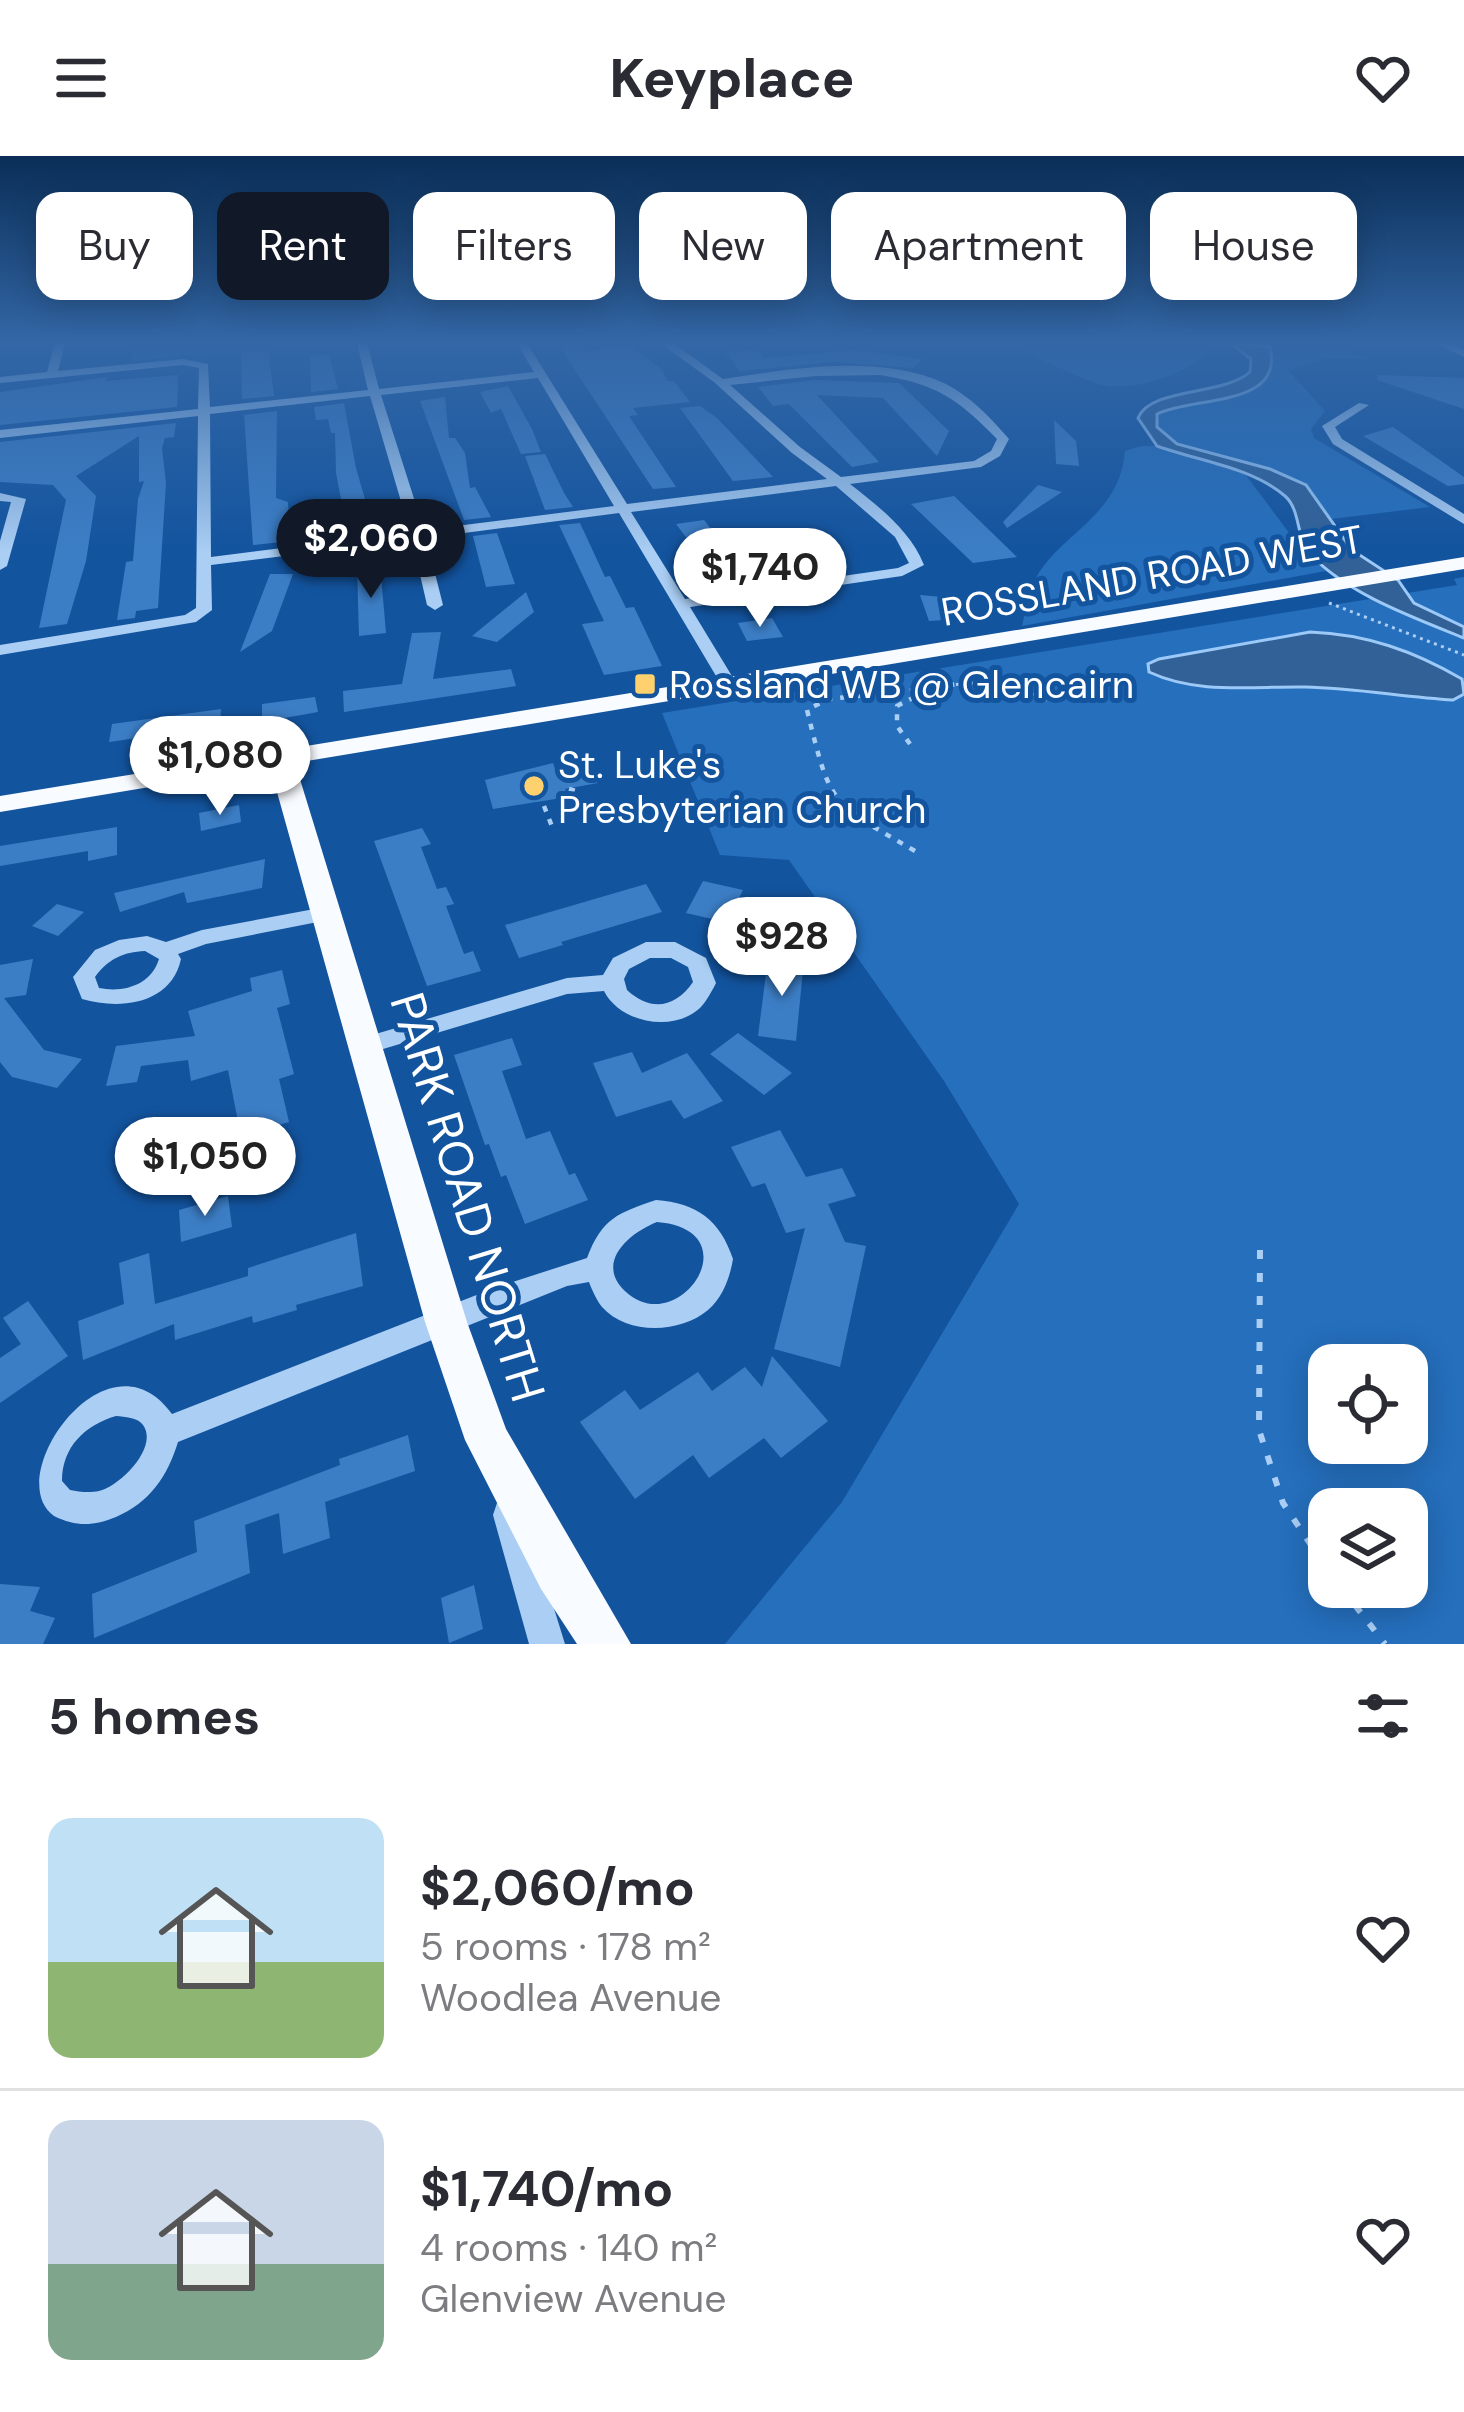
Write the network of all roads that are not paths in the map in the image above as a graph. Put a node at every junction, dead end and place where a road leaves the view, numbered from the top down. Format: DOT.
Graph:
graph roads {
  1 [pos="200,412"];
  2 [pos="204,412"];
  3 [pos="381,412"];
  4 [pos="563,412"];
  5 [pos="756,412"];
  6 [pos="976,412"];
  7 [pos="1351,412"];
  8 [pos="0,434"];
  9 [pos="838,482"];
  10 [pos="3,497"];
  11 [pos="621,511"];
  12 [pos="1464,520"];
  13 [pos="422,537"];
  14 [pos="204,562"];
  15 [pos="1464,563"];
  16 [pos="0,566"];
  17 [pos="682,604"];
  18 [pos="435,605"];
  19 [pos="0,650"];
  20 [pos="730,686"];
  21 [pos="281,760"];
  22 [pos="0,804"];
  23 [pos="325,914"];
  24 [pos="166,950"];
  25 [pos="611,982"];
  26 [pos="363,1046"];
  27 [pos="598,1268"];
  28 [pos="446,1322"];
  29 [pos="164,1432"];
  30 [pos="487,1440"];
  31 [pos="547,1644"];
  32 [pos="606,1644"];
  1 -- 8 [label="street"];
  2 -- 14 [label="street"];
  3 -- 13 [label="street"];
  4 -- 11 [label="street"];
  5 -- 9 [label="street"];
  6 -- 9 [label="street"];
  7 -- 12 [label="street"];
  9 -- 11 [label="street"];
  9 -- 17 [label="street"];
  10 -- 16 [label="street"];
  11 -- 13 [label="street"];
  11 -- 17 [label="street"];
  13 -- 14 [label="street"];
  13 -- 18 [label="street"];
  14 -- 19 [label="street"];
  15 -- 20 [label="main road, ROSSLAND ROAD WEST"];
  17 -- 20 [label="street"];
  20 -- 21 [label="main road, ROSSLAND ROAD WEST"];
  21 -- 22 [label="main road, ROSSLAND ROAD WEST"];
  21 -- 23 [label="main road, PARK ROAD NORTH"];
  23 -- 24 [label="street"];
  23 -- 26 [label="main road, PARK ROAD NORTH"];
  25 -- 26 [label="street"];
  26 -- 28 [label="main road, PARK ROAD NORTH"];
  27 -- 27 [label="street"];
  27 -- 28 [label="street"];
  28 -- 29 [label="street"];
  28 -- 30 [label="main road, PARK ROAD NORTH"];
  30 -- 31 [label="street"];
  30 -- 32 [label="main road, PARK ROAD NORTH"];
}
